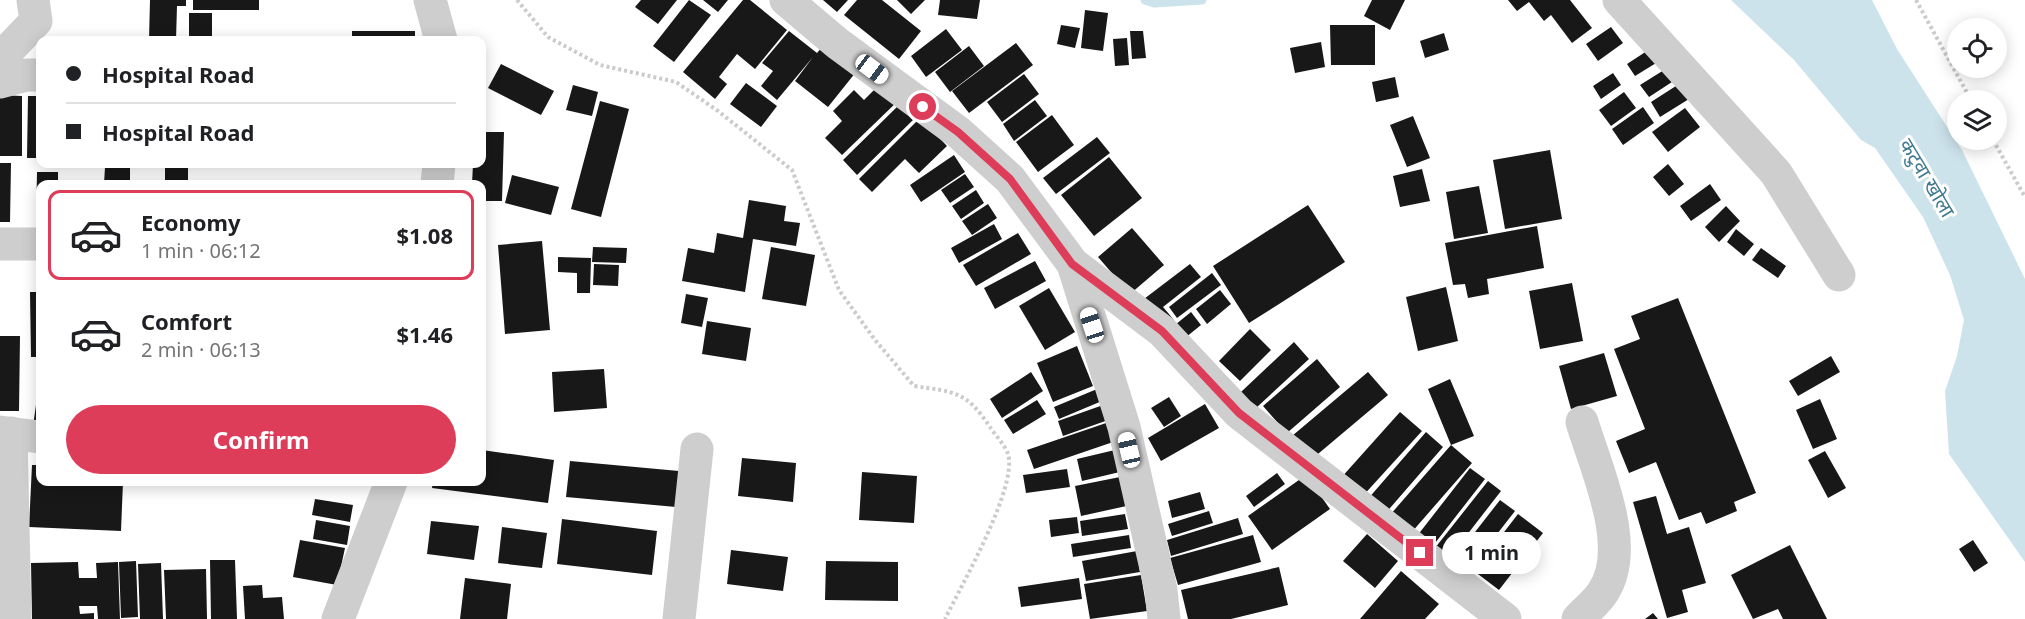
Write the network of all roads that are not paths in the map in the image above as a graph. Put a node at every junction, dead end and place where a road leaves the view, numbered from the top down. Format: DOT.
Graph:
graph roads {
  1 [pos="33,0"];
  2 [pos="430,0"];
  3 [pos="786,0"];
  4 [pos="1619,0"];
  5 [pos="440,36"];
  6 [pos="0,59"];
  7 [pos="36,75"];
  8 [pos="0,82"];
  9 [pos="0,244"];
  10 [pos="36,244"];
  11 [pos="1072,264"];
  12 [pos="1839,275"];
  13 [pos="1582,422"];
  14 [pos="17,434"];
  15 [pos="697,449"];
  16 [pos="389,486"];
  17 [pos="15,619"];
  18 [pos="338,619"];
  19 [pos="679,619"];
  20 [pos="1164,619"];
  21 [pos="1505,619"];
  22 [pos="1578,619"];
  1 -- 6 [label="street"];
  2 -- 5 [label="street"];
  3 -- 11 [label="street"];
  4 -- 12 [label="street"];
  7 -- 8 [label="street"];
  9 -- 10 [label="street"];
  11 -- 20 [label="street"];
  11 -- 21 [label="street"];
  13 -- 22 [label="street"];
  14 -- 17 [label="street"];
  15 -- 19 [label="street"];
  16 -- 18 [label="street"];
}
